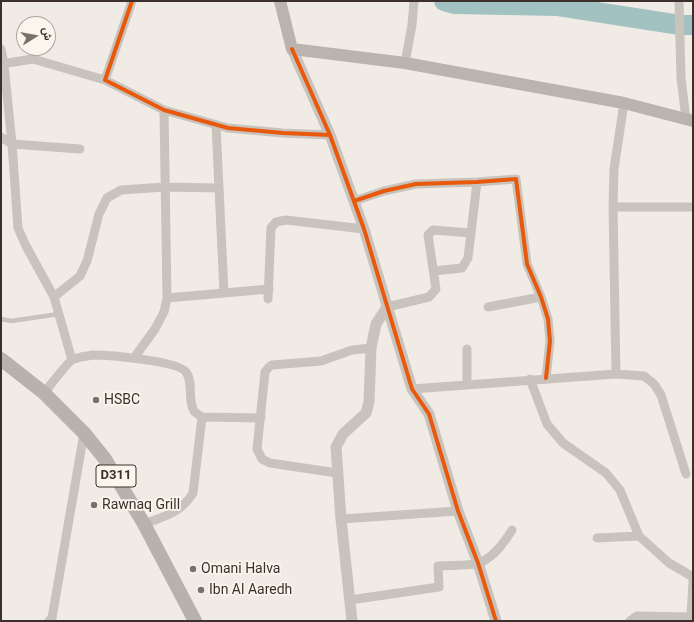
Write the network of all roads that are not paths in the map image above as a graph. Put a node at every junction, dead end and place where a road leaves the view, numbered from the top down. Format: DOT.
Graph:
graph roads {
  1 [pos="132,1"];
  2 [pos="280,1"];
  3 [pos="414,1"];
  4 [pos="680,1"];
  5 [pos="1,50"];
  6 [pos="292,50"];
  7 [pos="405,63"];
  8 [pos="3,64"];
  9 [pos="105,80"];
  10 [pos="624,103"];
  11 [pos="164,110"];
  12 [pos="690,120"];
  13 [pos="216,125"];
  14 [pos="330,135"];
  15 [pos="1,137"];
  16 [pos="12,144"];
  17 [pos="80,150"];
  18 [pos="477,182"];
  19 [pos="165,187"];
  20 [pos="219,188"];
  21 [pos="354,201"];
  22 [pos="613,207"];
  23 [pos="693,207"];
  24 [pos="364,229"];
  25 [pos="470,233"];
  26 [pos="434,271"];
  27 [pos="268,289"];
  28 [pos="224,293"];
  29 [pos="54,297"];
  30 [pos="541,297"];
  31 [pos="166,298"];
  32 [pos="268,299"];
  33 [pos="387,307"];
  34 [pos="488,307"];
  35 [pos="59,314"];
  36 [pos="1,319"];
  37 [pos="372,348"];
  38 [pos="467,349"];
  39 [pos="1,358"];
  40 [pos="134,358"];
  41 [pos="72,360"];
  42 [pos="616,374"];
  43 [pos="546,378"];
  44 [pos="530,379"];
  45 [pos="467,384"];
  46 [pos="412,389"];
  47 [pos="44,393"];
  48 [pos="202,417"];
  49 [pos="261,418"];
  50 [pos="84,433"];
  51 [pos="337,473"];
  52 [pos="686,474"];
  53 [pos="458,511"];
  54 [pos="341,519"];
  55 [pos="144,524"];
  56 [pos="512,530"];
  57 [pos="639,536"];
  58 [pos="597,538"];
  59 [pos="478,563"];
  60 [pos="693,577"];
  61 [pos="693,581"];
  62 [pos="350,600"];
  63 [pos="49,621"];
  64 [pos="195,621"];
  65 [pos="352,621"];
  66 [pos="496,621"];
  67 [pos="630,621"];
  1 -- 9 [label="street"];
  2 -- 6 [label="main road"];
  3 -- 7 [label="street"];
  4 -- 12 [label="street"];
  5 -- 8 [label="street"];
  6 -- 7 [label="main road"];
  6 -- 14 [label="street"];
  7 -- 10 [label="main road"];
  8 -- 9 [label="street"];
  8 -- 16 [label="street"];
  9 -- 11 [label="street"];
  10 -- 12 [label="main road"];
  10 -- 22 [label="street"];
  11 -- 13 [label="street"];
  11 -- 19 [label="street"];
  13 -- 14 [label="street"];
  13 -- 20 [label="street"];
  14 -- 21 [label="street"];
  15 -- 16 [label="street"];
  16 -- 17 [label="street"];
  16 -- 29 [label="street"];
  18 -- 21 [label="street"];
  18 -- 25 [label="street"];
  18 -- 30 [label="street"];
  19 -- 20 [label="street"];
  19 -- 29 [label="street"];
  19 -- 31 [label="street"];
  20 -- 28 [label="street"];
  21 -- 24 [label="street"];
  22 -- 23 [label="street"];
  22 -- 42 [label="street"];
  24 -- 27 [label="street"];
  24 -- 33 [label="street"];
  25 -- 26 [label="street"];
  25 -- 26 [label="street"];
  26 -- 33 [label="street"];
  27 -- 28 [label="street"];
  27 -- 32 [label="street"];
  28 -- 31 [label="street"];
  29 -- 35 [label="street"];
  30 -- 34 [label="street"];
  30 -- 43 [label="street"];
  31 -- 40 [label="street"];
  33 -- 37 [label="street"];
  33 -- 46 [label="street"];
  35 -- 36 [label="lane"];
  35 -- 41 [label="street"];
  37 -- 49 [label="street"];
  37 -- 51 [label="street"];
  38 -- 45 [label="street"];
  39 -- 47 [label="main road, D311"];
  40 -- 41 [label="street"];
  40 -- 48 [label="street"];
  41 -- 47 [label="street"];
  42 -- 43 [label="street"];
  42 -- 52 [label="street"];
  43 -- 44 [label="street"];
  44 -- 45 [label="street"];
  44 -- 57 [label="street"];
  45 -- 46 [label="street"];
  46 -- 53 [label="street"];
  47 -- 50 [label="main road, D311"];
  48 -- 49 [label="street"];
  48 -- 55 [label="street"];
  49 -- 51 [label="street"];
  50 -- 55 [label="main road, D311"];
  50 -- 63 [label="street"];
  51 -- 54 [label="street"];
  53 -- 54 [label="street"];
  53 -- 59 [label="street"];
  54 -- 62 [label="street"];
  55 -- 64 [label="main road, D311"];
  56 -- 59 [label="street"];
  57 -- 58 [label="street"];
  57 -- 60 [label="street"];
  59 -- 62 [label="street"];
  59 -- 66 [label="street"];
  61 -- 67 [label="street"];
  62 -- 65 [label="street"];
}
